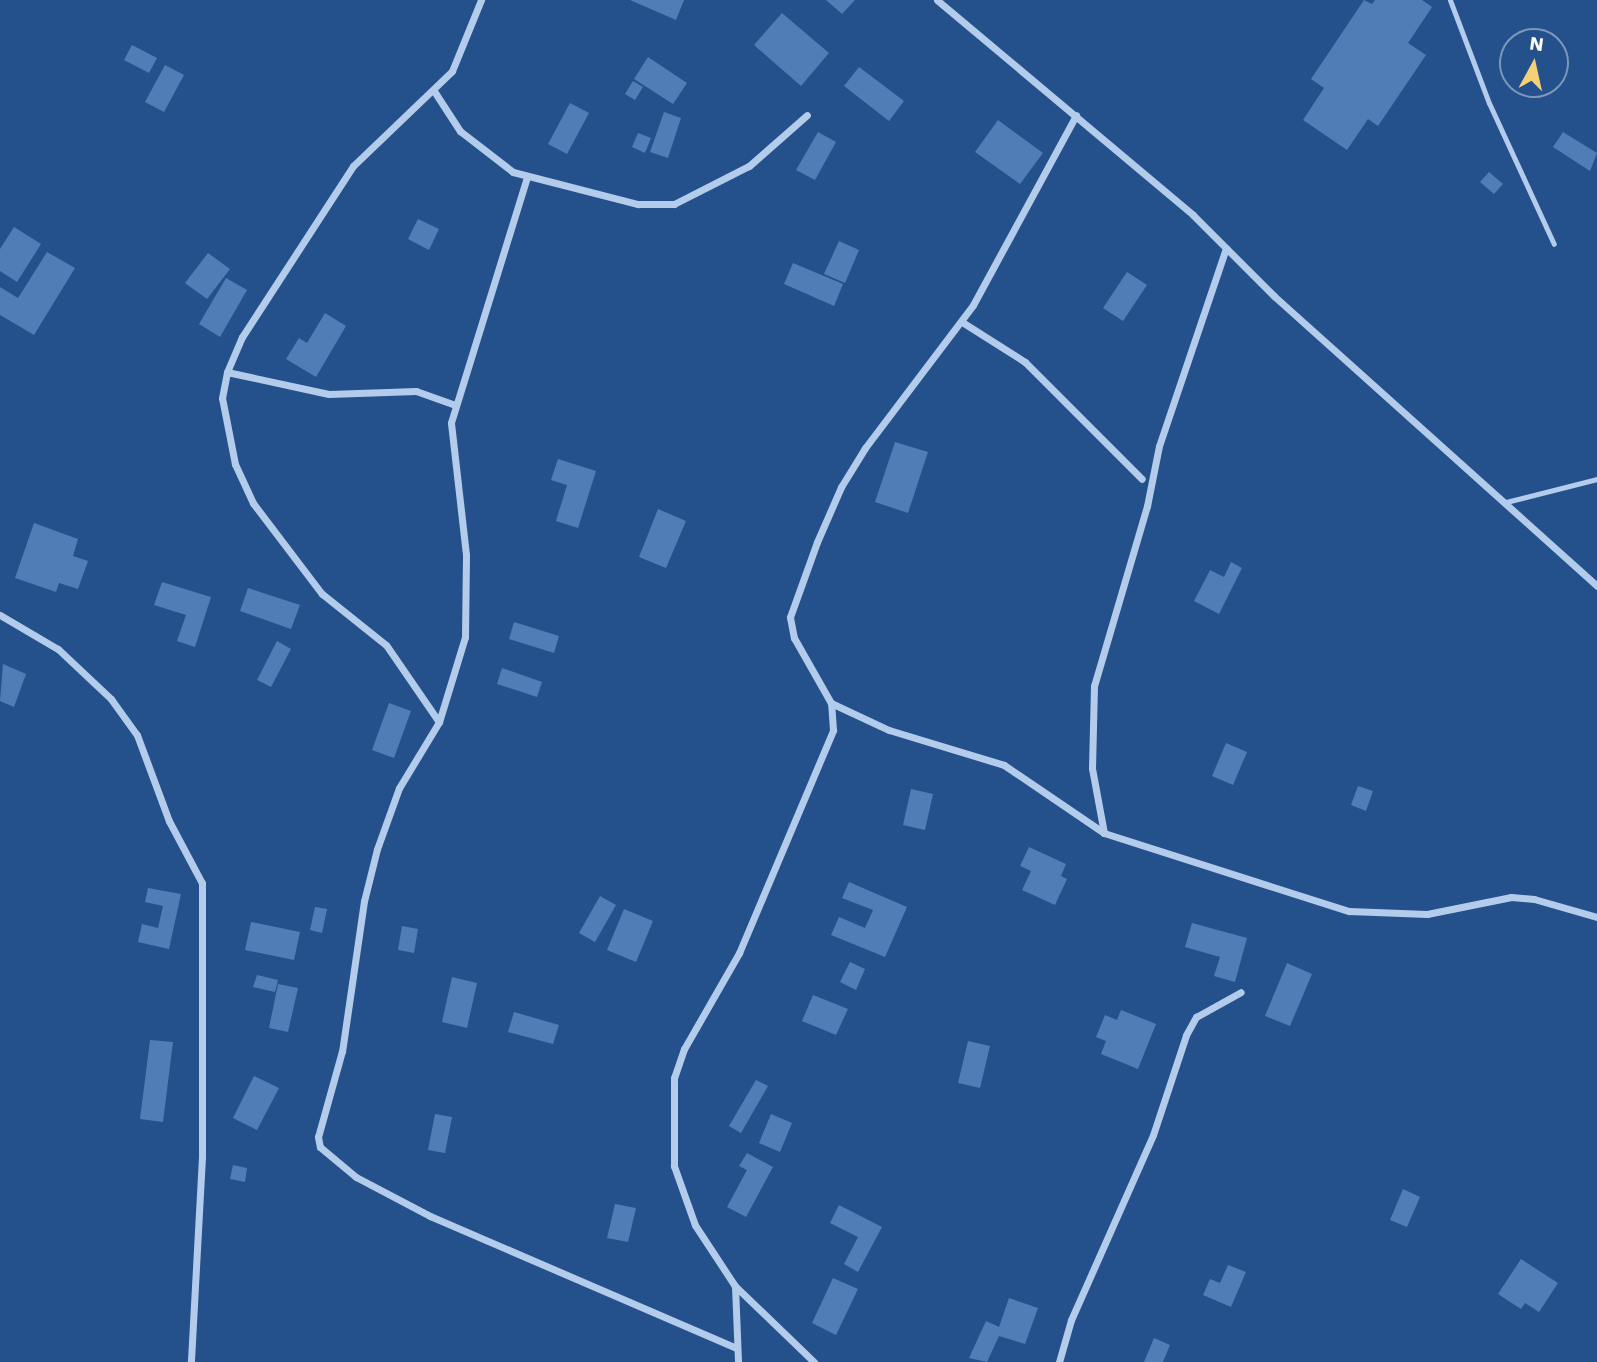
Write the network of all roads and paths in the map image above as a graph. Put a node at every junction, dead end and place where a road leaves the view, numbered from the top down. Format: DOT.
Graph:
graph roads {
  1 [pos="481,0"];
  2 [pos="937,0"];
  3 [pos="1450,0"];
  4 [pos="433,91"];
  5 [pos="807,115"];
  6 [pos="1076,115"];
  7 [pos="527,177"];
  8 [pos="1554,244"];
  9 [pos="1226,248"];
  10 [pos="962,322"];
  11 [pos="226,372"];
  12 [pos="455,405"];
  13 [pos="1142,479"];
  14 [pos="1597,479"];
  15 [pos="1506,502"];
  16 [pos="1597,586"];
  17 [pos="0,615"];
  18 [pos="831,703"];
  19 [pos="439,722"];
  20 [pos="1104,833"];
  21 [pos="1597,917"];
  22 [pos="1241,992"];
  23 [pos="735,1286"];
  24 [pos="736,1348"];
  25 [pos="191,1362"];
  26 [pos="738,1362"];
  27 [pos="814,1362"];
  28 [pos="1059,1362"];
  1 -- 4 [label="street"];
  2 -- 6 [label="street"];
  3 -- 8 [label="lane"];
  4 -- 7 [label="street"];
  4 -- 11 [label="street"];
  5 -- 7 [label="street"];
  6 -- 9 [label="street"];
  6 -- 10 [label="street"];
  7 -- 12 [label="street"];
  9 -- 15 [label="street"];
  9 -- 20 [label="street"];
  10 -- 13 [label="street"];
  10 -- 18 [label="street"];
  11 -- 12 [label="street"];
  11 -- 19 [label="street"];
  12 -- 19 [label="street"];
  14 -- 15 [label="lane"];
  15 -- 16 [label="street"];
  17 -- 25 [label="street"];
  18 -- 20 [label="street"];
  18 -- 23 [label="street"];
  19 -- 24 [label="street"];
  20 -- 21 [label="street"];
  22 -- 28 [label="street"];
  23 -- 24 [label="street"];
  23 -- 27 [label="street"];
  24 -- 26 [label="street"];
}
